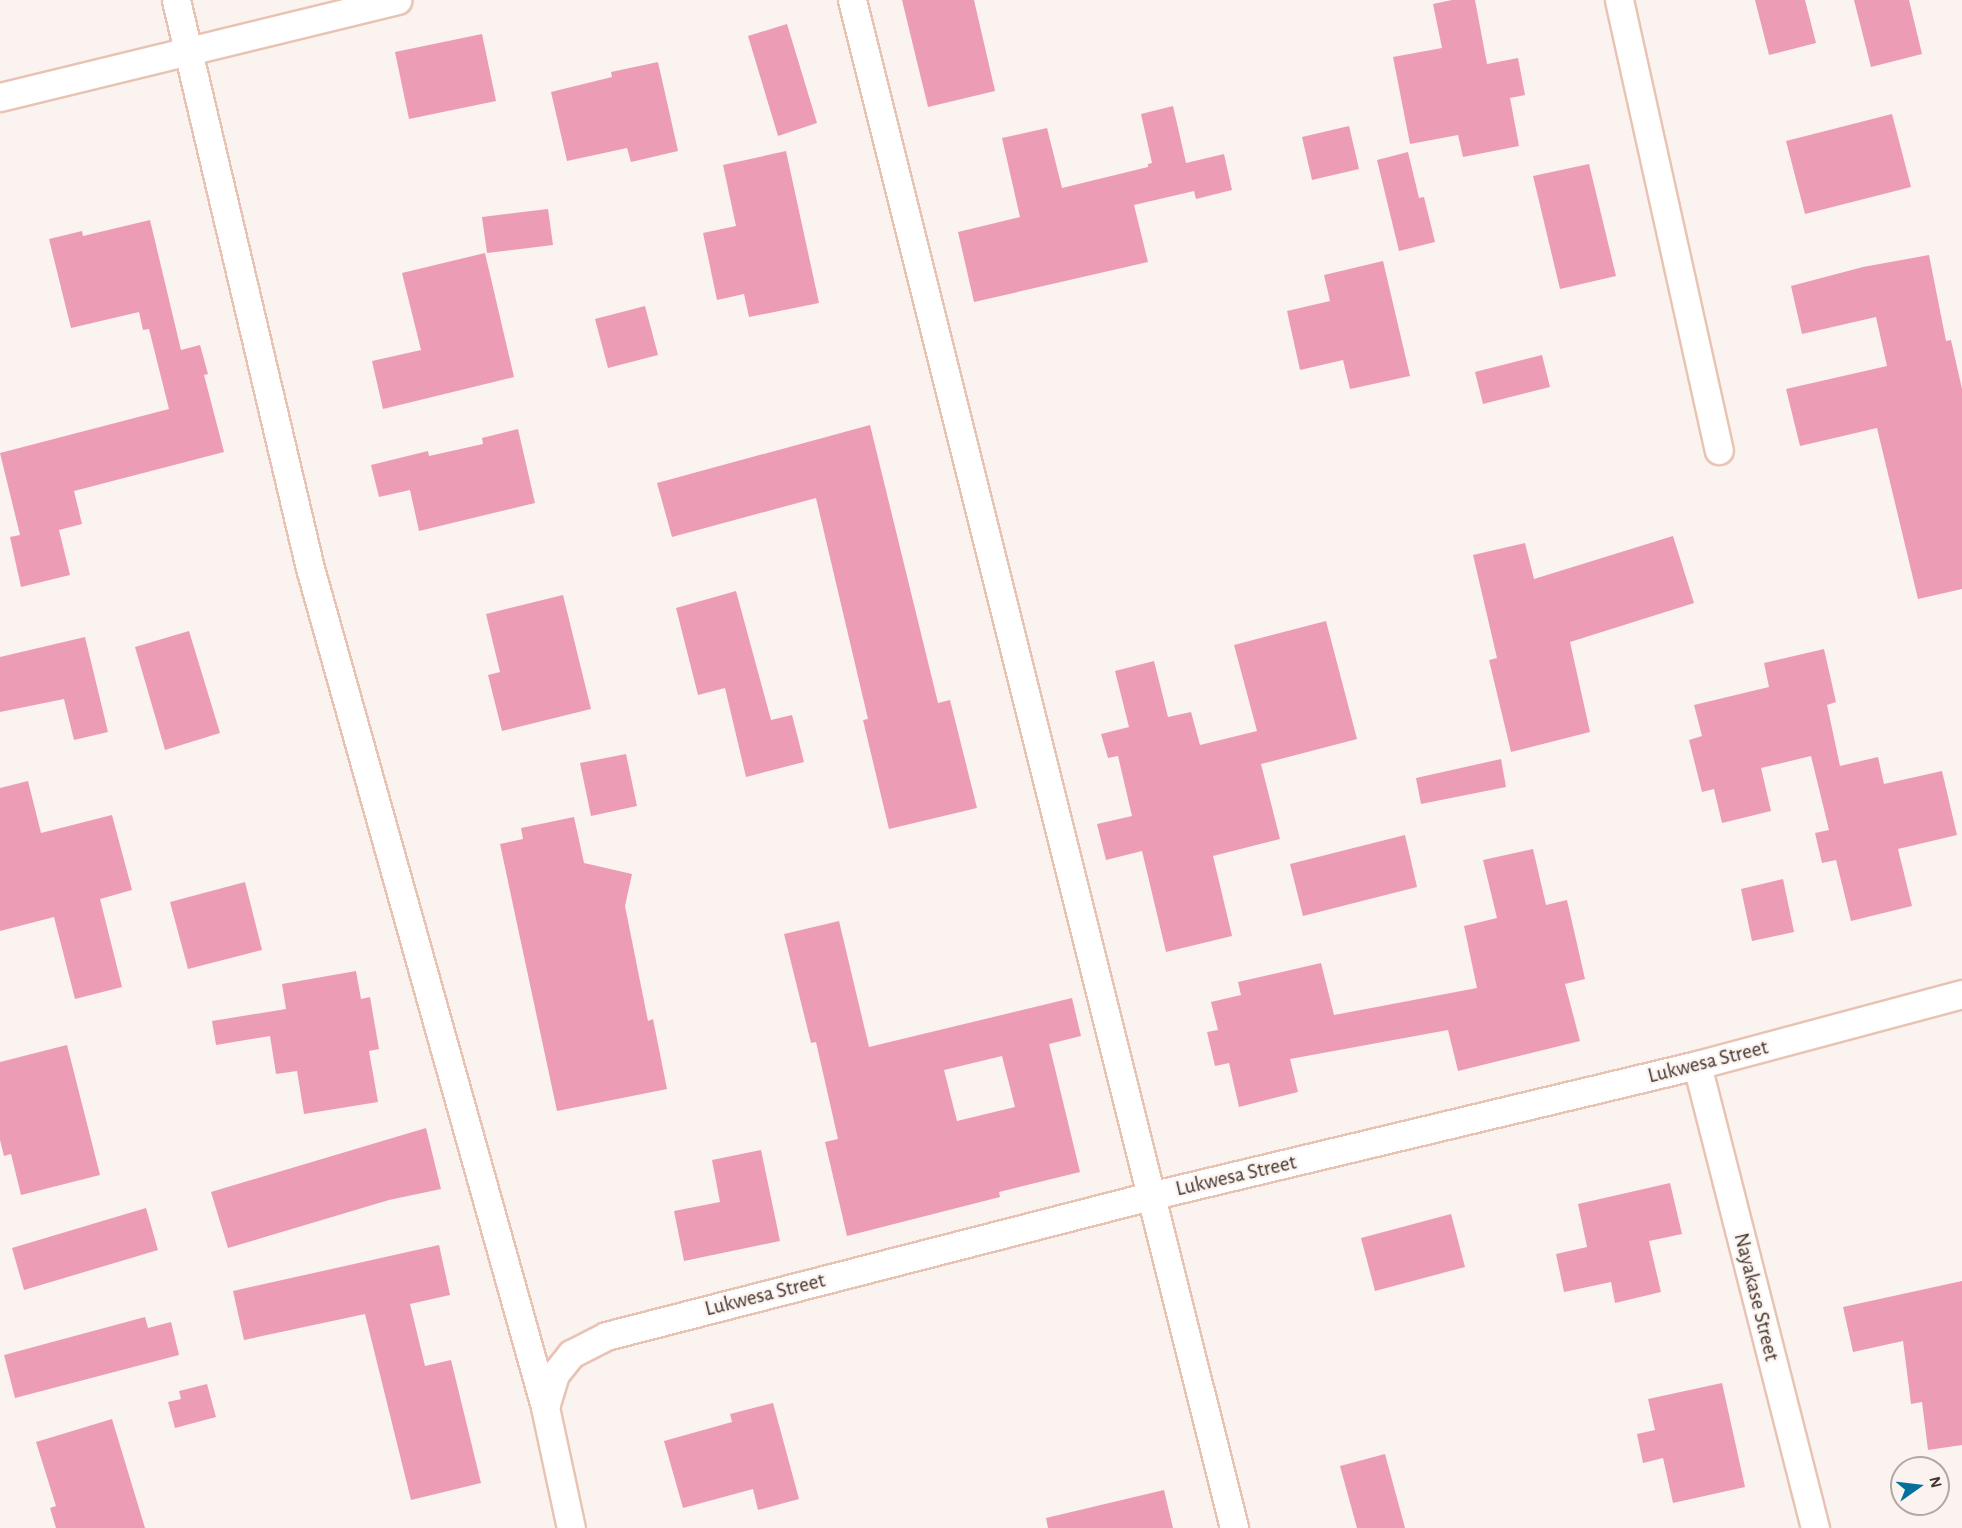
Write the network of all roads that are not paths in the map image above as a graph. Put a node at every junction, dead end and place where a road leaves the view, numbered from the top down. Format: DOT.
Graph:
graph roads {
  1 [pos="176,0"];
  2 [pos="397,0"];
  3 [pos="852,0"];
  4 [pos="1618,0"];
  5 [pos="189,52"];
  6 [pos="0,97"];
  7 [pos="1719,450"];
  8 [pos="1962,994"];
  9 [pos="1697,1065"];
  10 [pos="1150,1196"];
  11 [pos="545,1407"];
  12 [pos="571,1528"];
  13 [pos="1234,1528"];
  14 [pos="1815,1528"];
  1 -- 5 [label="street"];
  2 -- 5 [label="street"];
  3 -- 10 [label="street"];
  4 -- 7 [label="street"];
  5 -- 6 [label="street"];
  5 -- 11 [label="street"];
  8 -- 9 [label="street, Lukwesa Street"];
  9 -- 10 [label="street, Lukwesa Street"];
  9 -- 14 [label="street, Nayakase Street"];
  10 -- 11 [label="street, Lukwesa Street"];
  10 -- 13 [label="street"];
  11 -- 12 [label="street"];
}
